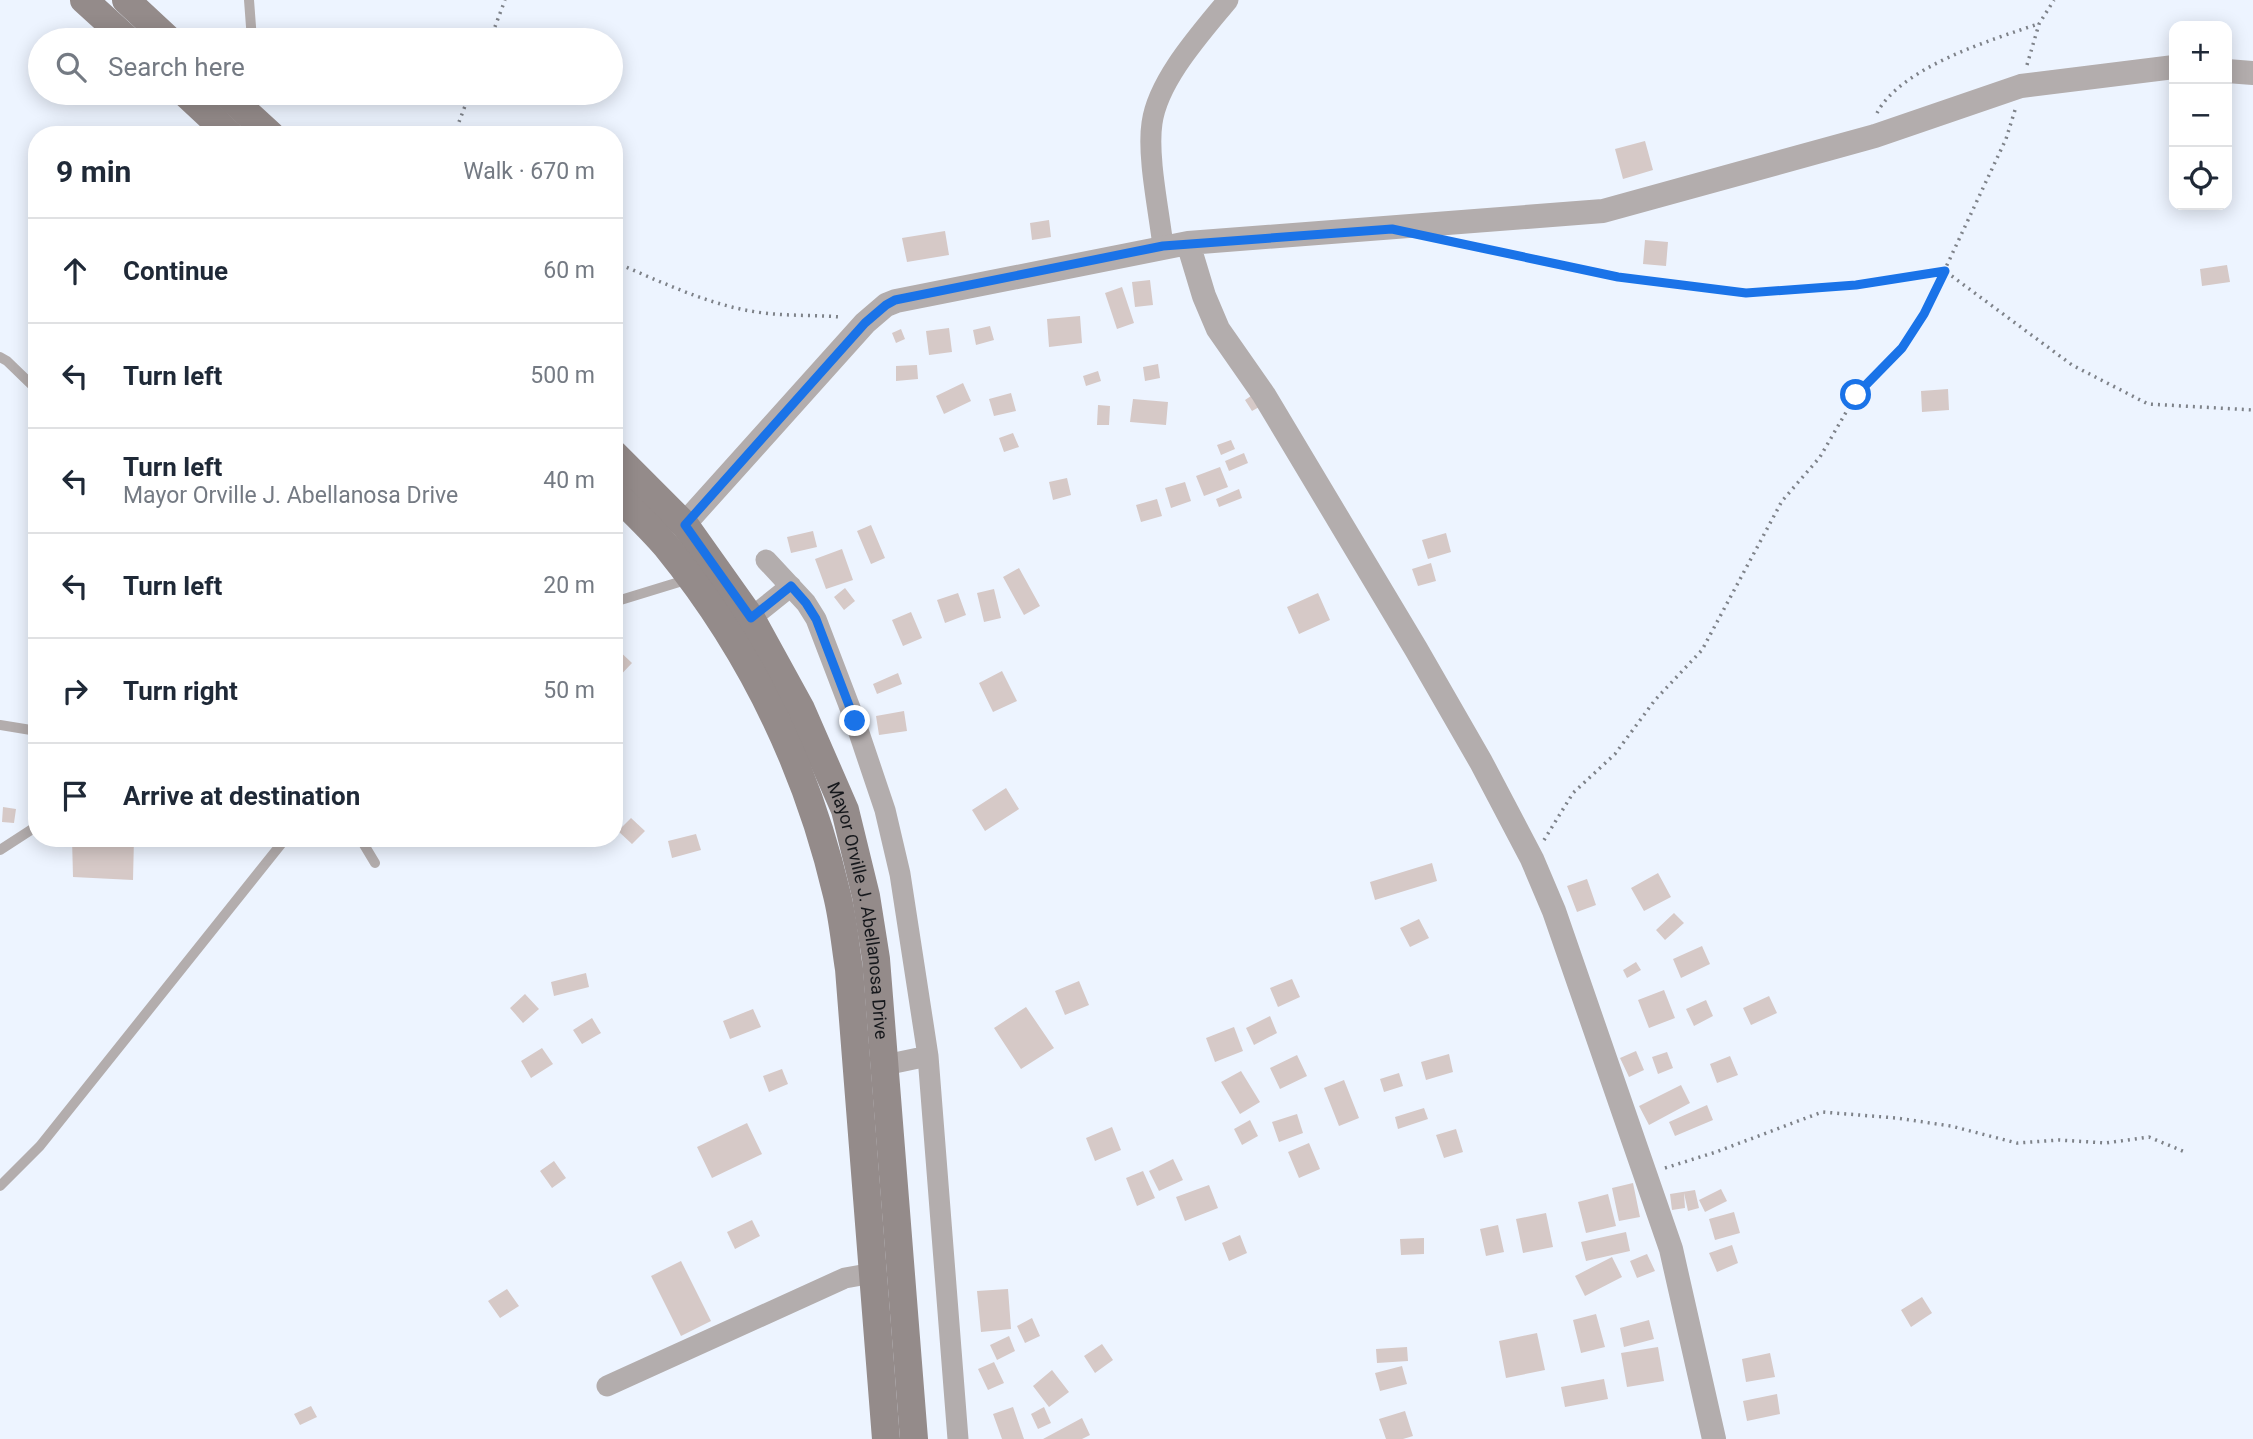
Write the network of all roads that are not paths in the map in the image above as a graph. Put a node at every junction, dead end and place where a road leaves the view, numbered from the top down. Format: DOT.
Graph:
graph roads {
  1 [pos="84,0"];
  2 [pos="126,0"];
  3 [pos="249,0"];
  4 [pos="1227,0"];
  5 [pos="115,28"];
  6 [pos="156,28"];
  7 [pos="250,28"];
  8 [pos="2169,68"];
  9 [pos="2232,71"];
  10 [pos="2253,73"];
  11 [pos="226,107"];
  12 [pos="257,126"];
  13 [pos="1188,243"];
  14 [pos="1163,246"];
  15 [pos="0,358"];
  16 [pos="28,381"];
  17 [pos="623,463"];
  18 [pos="623,501"];
  19 [pos="685,525"];
  20 [pos="665,545"];
  21 [pos="765,560"];
  22 [pos="690,578"];
  23 [pos="791,586"];
  24 [pos="623,599"];
  25 [pos="751,618"];
  26 [pos="0,725"];
  27 [pos="28,730"];
  28 [pos="28,832"];
  29 [pos="279,847"];
  30 [pos="365,847"];
  31 [pos="0,849"];
  32 [pos="375,863"];
  33 [pos="928,1056"];
  34 [pos="885,1065"];
  35 [pos="0,1186"];
  36 [pos="873,1273"];
  37 [pos="607,1386"];
  38 [pos="886,1439"];
  39 [pos="914,1439"];
  40 [pos="958,1439"];
  41 [pos="1714,1439"];
  1 -- 5 [label="main road"];
  2 -- 6 [label="main road"];
  3 -- 7 [label="lane"];
  4 -- 14 [label="street"];
  8 -- 13 [label="street"];
  9 -- 10 [label="street"];
  11 -- 12 [label="main road"];
  13 -- 14 [label="street"];
  13 -- 41 [label="street"];
  14 -- 19 [label="street"];
  15 -- 16 [label="lane"];
  17 -- 19 [label="main road, Mayor Orville J. Abellanosa Drive"];
  18 -- 20 [label="main road, Mayor Orville J. Abellanosa Drive"];
  19 -- 20 [label="street"];
  19 -- 25 [label="main road, Mayor Orville J. Abellanosa Drive"];
  20 -- 22 [label="main road, Mayor Orville J. Abellanosa Drive"];
  21 -- 23 [label="street"];
  22 -- 24 [label="lane"];
  22 -- 36 [label="main road, Mayor Orville J. Abellanosa Drive"];
  23 -- 25 [label="street"];
  23 -- 33 [label="street"];
  25 -- 34 [label="main road, Mayor Orville J. Abellanosa Drive"];
  26 -- 27 [label="lane"];
  28 -- 31 [label="lane"];
  29 -- 35 [label="lane"];
  30 -- 32 [label="lane"];
  33 -- 34 [label="street"];
  33 -- 40 [label="street"];
  34 -- 39 [label="main road, Mayor Orville J. Abellanosa Drive"];
  36 -- 37 [label="street"];
  36 -- 38 [label="main road, Mayor Orville J. Abellanosa Drive"];
}
